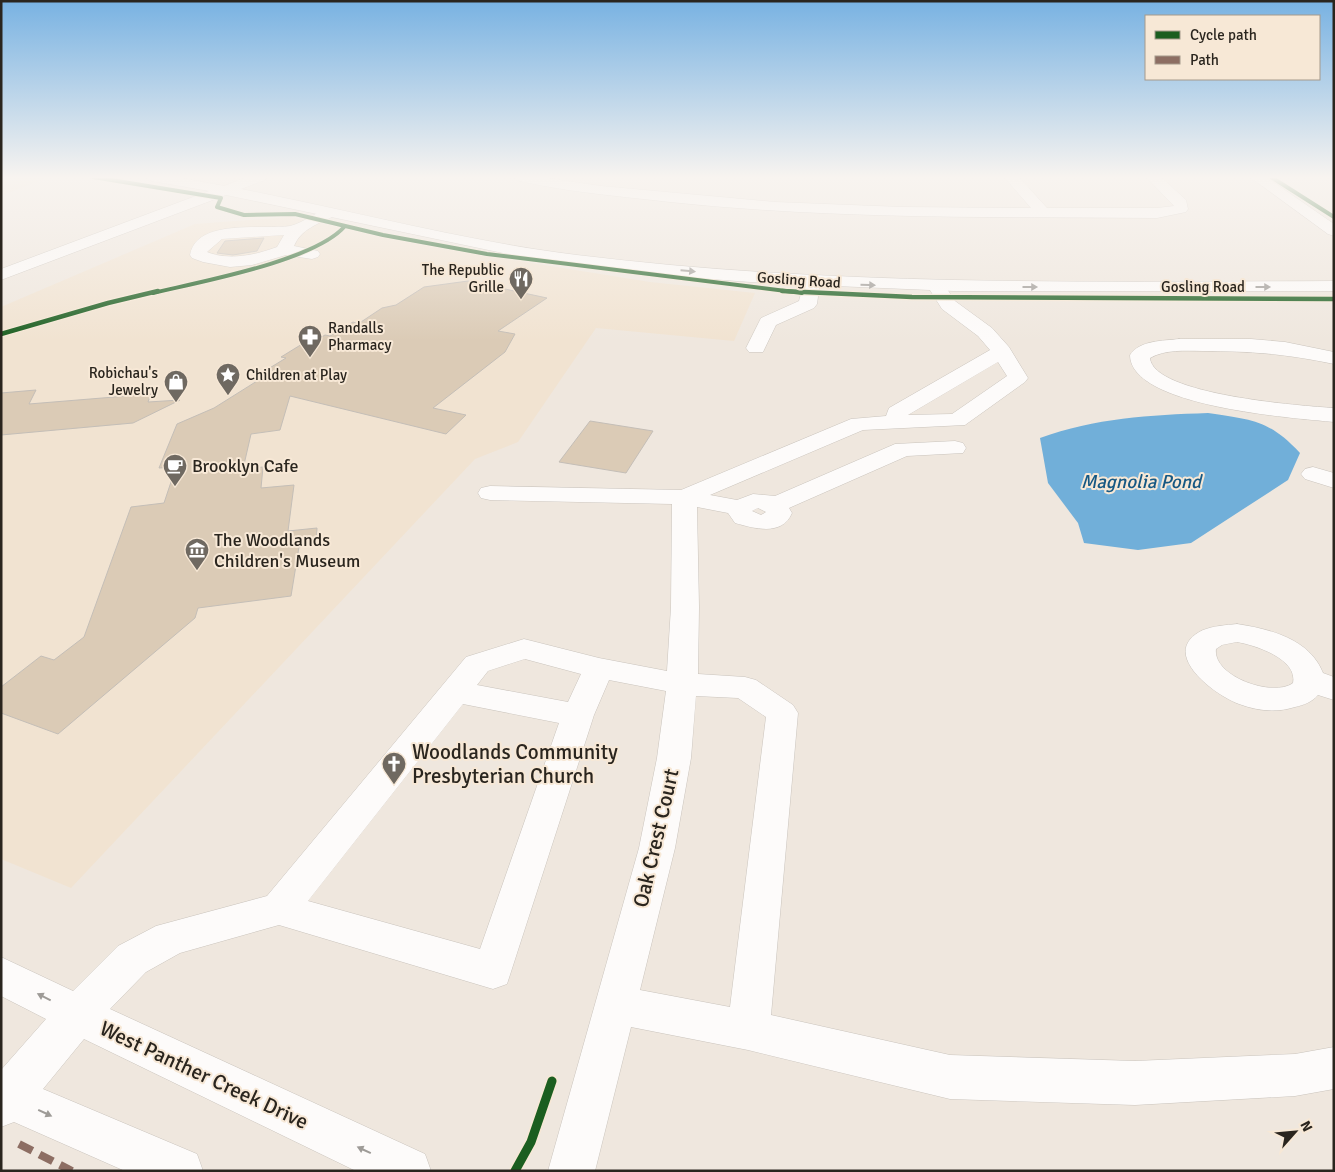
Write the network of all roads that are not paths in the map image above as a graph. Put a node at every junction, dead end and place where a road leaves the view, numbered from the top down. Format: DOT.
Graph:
graph roads {
  1 [pos="113,232"];
  2 [pos="262,232"];
  3 [pos="293,232"];
  4 [pos="418,232"];
  5 [pos="503,232"];
  6 [pos="516,234"];
  7 [pos="552,240"];
  8 [pos="284,250"];
  9 [pos="312,254"];
  10 [pos="998,270"];
  11 [pos="1156,271"];
  12 [pos="1334,272"];
  13 [pos="1,275"];
  14 [pos="812,282"];
  15 [pos="1334,286"];
  16 [pos="937,287"];
  17 [pos="1334,345"];
  18 [pos="756,348"];
  19 [pos="1002,351"];
  20 [pos="1325,356"];
  21 [pos="1334,415"];
  22 [pos="897,422"];
  23 [pos="955,448"];
  24 [pos="490,493"];
  25 [pos="684,497"];
  26 [pos="599,668"];
  27 [pos="682,684"];
  28 [pos="456,692"];
  29 [pos="578,715"];
  30 [pos="279,909"];
  31 [pos="1,975"];
  32 [pos="614,1004"];
  33 [pos="78,1014"];
  34 [pos="748,1030"];
  35 [pos="1334,1068"];
  36 [pos="4,1097"];
  37 [pos="180,1171"];
  38 [pos="408,1171"];
  39 [pos="571,1171"];
  1 -- 13 [label="main road"];
  2 -- 8 [label="main road"];
  3 -- 8 [label="main road"];
  4 -- 14 [label="main road, Gosling Road, one-way"];
  5 -- 6 [label="main road"];
  7 -- 10 [label="main road, Gosling Road"];
  8 -- 9 [label="main road"];
  11 -- 12 [label="main road, Gosling Road"];
  14 -- 16 [label="main road, Gosling Road, one-way"];
  14 -- 18 [label="main road"];
  16 -- 15 [label="main road, Gosling Road, one-way"];
  16 -- 19 [label="main road"];
  17 -- 20 [label="main road"];
  19 -- 22 [label="main road"];
  19 -- 22 [label="main road"];
  20 -- 21 [label="main road"];
  22 -- 25 [label="main road"];
  23 -- 25 [label="main road"];
  24 -- 25 [label="main road"];
  25 -- 27 [label="main road, Oak Crest Court"];
  26 -- 27 [label="main road"];
  26 -- 28 [label="main road"];
  26 -- 29 [label="main road"];
  27 -- 32 [label="main road, Oak Crest Court"];
  27 -- 34 [label="main road"];
  28 -- 29 [label="main road"];
  28 -- 30 [label="main road"];
  29 -- 30 [label="main road"];
  30 -- 33 [label="main road"];
  33 -- 31 [label="main road, West Panther Creek Drive, one-way"];
  32 -- 34 [label="main road"];
  32 -- 39 [label="main road, Oak Crest Court"];
  33 -- 36 [label="main road"];
  38 -- 33 [label="main road, West Panther Creek Drive, one-way"];
  34 -- 35 [label="main road"];
  36 -- 37 [label="main road, one-way"];
}
